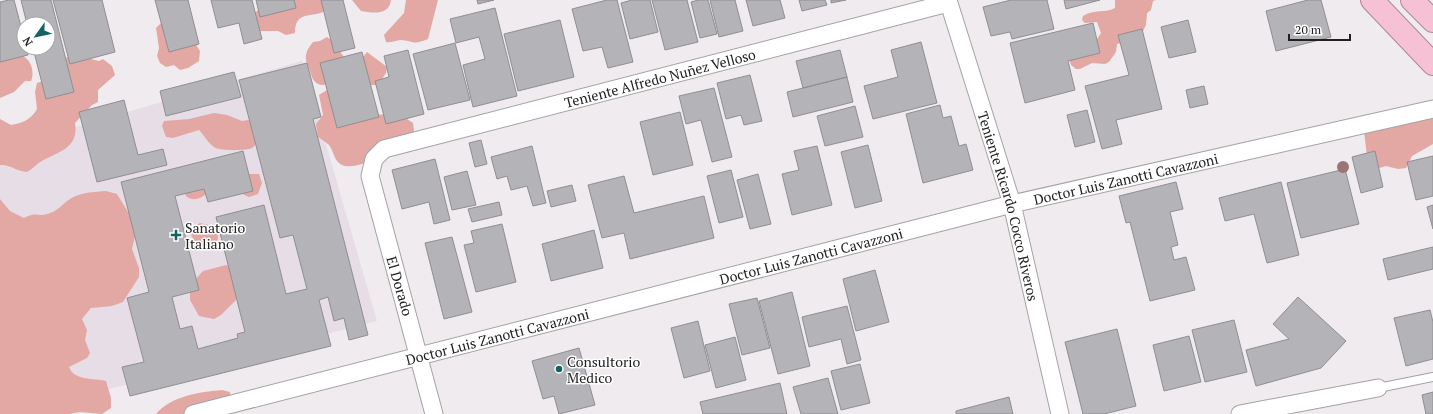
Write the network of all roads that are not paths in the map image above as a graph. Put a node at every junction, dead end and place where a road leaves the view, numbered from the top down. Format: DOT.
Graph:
graph roads {
  1 [pos="1372,0"];
  2 [pos="1412,0"];
  3 [pos="948,1"];
  4 [pos="1433,21"];
  5 [pos="1433,64"];
  6 [pos="1433,109"];
  7 [pos="374,159"];
  8 [pos="1012,204"];
  9 [pos="420,355"];
  10 [pos="1433,377"];
  11 [pos="1378,388"];
  12 [pos="193,414"];
  13 [pos="434,414"];
  14 [pos="1060,414"];
  15 [pos="1240,414"];
  1 -- 5 [label="highway"];
  2 -- 4 [label="highway"];
  3 -- 7 [label="street, Teniente Alfredo Nuñez Velloso"];
  3 -- 8 [label="street, Teniente Ricardo Cocco Riveros"];
  6 -- 8 [label="street, Doctor Luis Zanotti Cavazzoni"];
  7 -- 9 [label="street, El Dorado"];
  8 -- 9 [label="street, Doctor Luis Zanotti Cavazzoni"];
  8 -- 14 [label="street, Teniente Ricardo Cocco Riveros"];
  9 -- 12 [label="street, Doctor Luis Zanotti Cavazzoni"];
  9 -- 13 [label="street, El Dorado"];
  10 -- 11 [label="lane"];
  11 -- 15 [label="street"];
}
